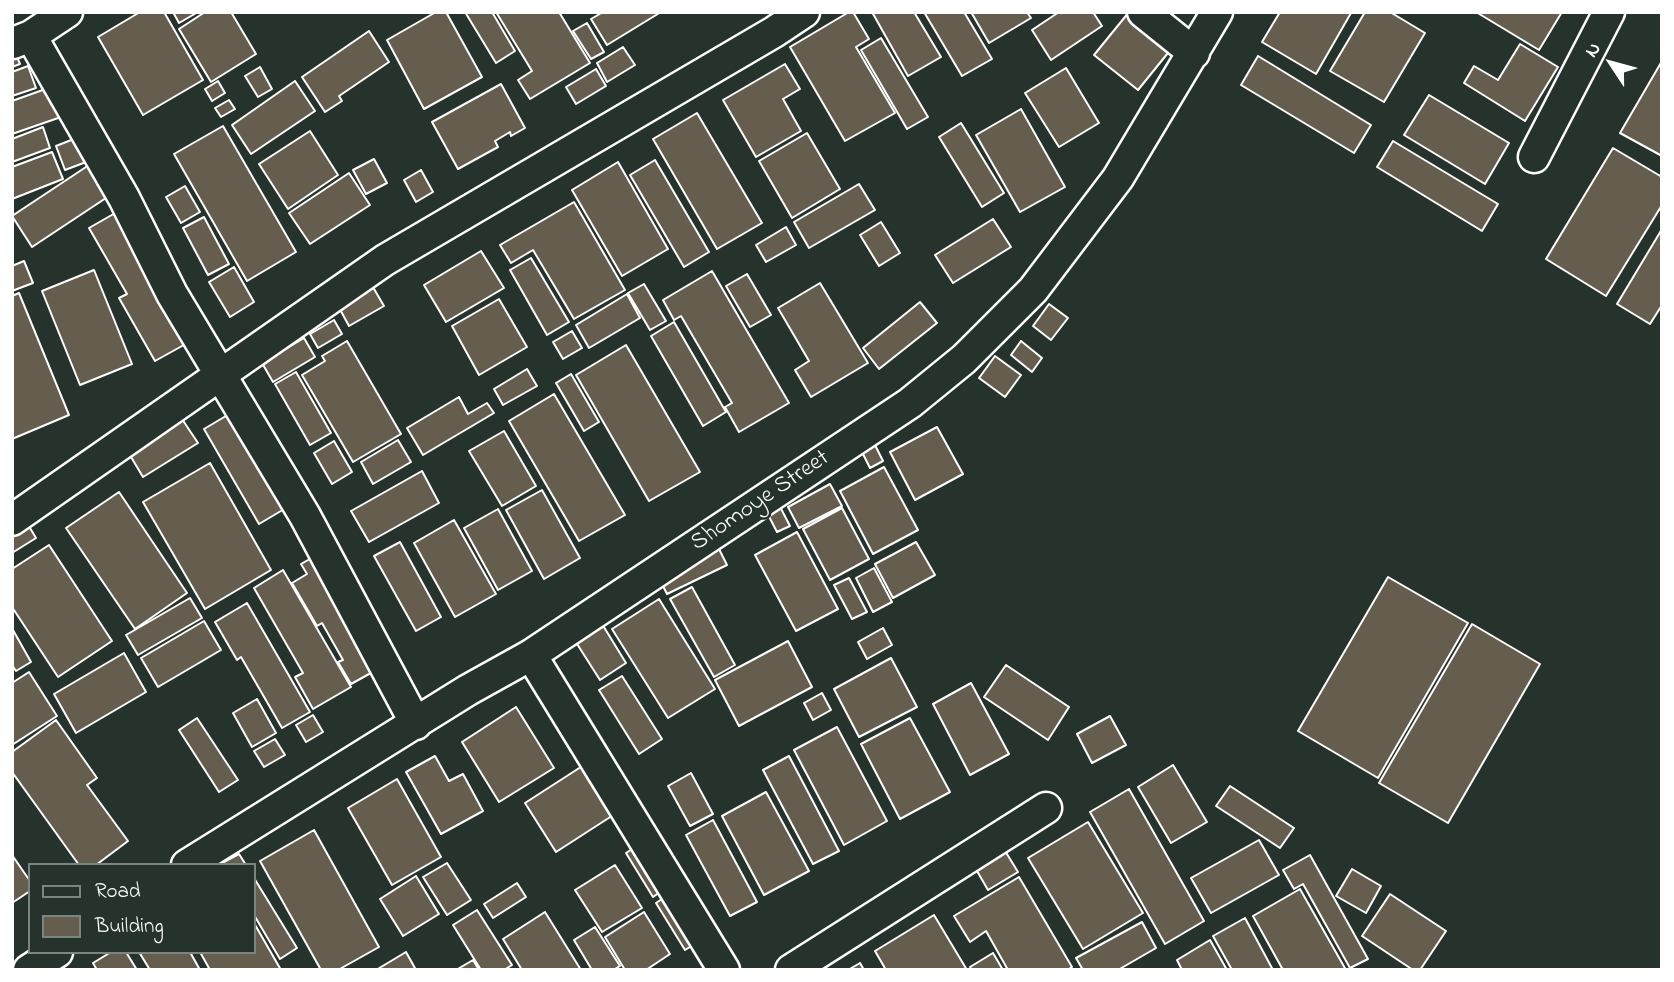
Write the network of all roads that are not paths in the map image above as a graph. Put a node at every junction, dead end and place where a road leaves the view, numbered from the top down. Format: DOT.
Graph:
graph roads {
  1 [pos="67,12"];
  2 [pos="804,12"];
  3 [pos="1143,12"];
  4 [pos="1217,12"];
  5 [pos="1609,12"];
  6 [pos="22,39"];
  7 [pos="1194,52"];
  8 [pos="1534,156"];
  9 [pos="220,375"];
  10 [pos="12,520"];
  11 [pos="531,655"];
  12 [pos="416,724"];
  13 [pos="1046,808"];
  14 [pos="190,863"];
  15 [pos="724,970"];
  16 [pos="791,970"];
  1 -- 6 [label="street"];
  2 -- 9 [label="street"];
  3 -- 7 [label="street"];
  4 -- 7 [label="street, Shomoye Street"];
  5 -- 8 [label="street"];
  6 -- 9 [label="street"];
  7 -- 11 [label="street, Shomoye Street"];
  9 -- 10 [label="street"];
  9 -- 12 [label="street"];
  11 -- 12 [label="street, Shomoye Street"];
  11 -- 15 [label="street"];
  12 -- 14 [label="street, Shomoye Street"];
  13 -- 16 [label="street"];
}
